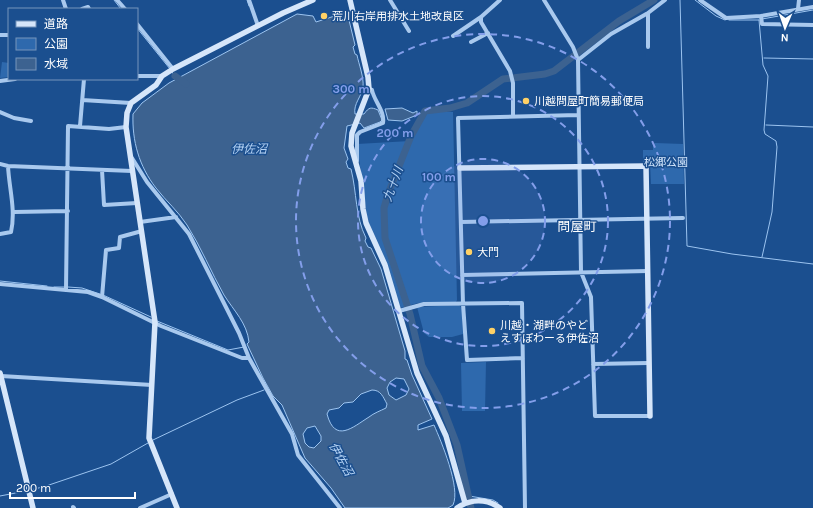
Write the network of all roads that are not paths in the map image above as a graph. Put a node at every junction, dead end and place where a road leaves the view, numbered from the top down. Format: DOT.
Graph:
graph roads {
  1 [pos="117,0"];
  2 [pos="249,0"];
  3 [pos="314,0"];
  4 [pos="350,0"];
  5 [pos="390,0"];
  6 [pos="500,0"];
  7 [pos="544,0"];
  8 [pos="665,0"];
  9 [pos="700,0"];
  10 [pos="799,0"];
  11 [pos="305,2"];
  12 [pos="813,7"];
  13 [pos="124,8"];
  14 [pos="798,10"];
  15 [pos="648,14"];
  16 [pos="761,16"];
  17 [pos="481,17"];
  18 [pos="138,25"];
  19 [pos="258,26"];
  20 [pos="813,26"];
  21 [pos="409,31"];
  22 [pos="488,33"];
  23 [pos="453,36"];
  24 [pos="471,42"];
  25 [pos="648,47"];
  26 [pos="578,60"];
  27 [pos="173,69"];
  28 [pos="138,76"];
  29 [pos="162,76"];
  30 [pos="84,80"];
  31 [pos="369,89"];
  32 [pos="82,100"];
  33 [pos="131,103"];
  34 [pos="0,112"];
  35 [pos="578,115"];
  36 [pos="513,116"];
  37 [pos="31,121"];
  38 [pos="80,126"];
  39 [pos="126,127"];
  40 [pos="132,158"];
  41 [pos="0,164"];
  42 [pos="8,166"];
  43 [pos="579,166"];
  44 [pos="67,168"];
  45 [pos="460,168"];
  46 [pos="102,170"];
  47 [pos="132,171"];
  48 [pos="359,173"];
  49 [pos="137,203"];
  50 [pos="68,211"];
  51 [pos="14,212"];
  52 [pos="176,218"];
  53 [pos="646,218"];
  54 [pos="683,218"];
  55 [pos="580,220"];
  56 [pos="140,222"];
  57 [pos="461,222"];
  58 [pos="142,231"];
  59 [pos="0,234"];
  60 [pos="648,271"];
  61 [pos="581,272"];
  62 [pos="462,276"];
  63 [pos="0,284"];
  64 [pos="66,290"];
  65 [pos="102,297"];
  66 [pos="463,304"];
  67 [pos="402,310"];
  68 [pos="155,322"];
  69 [pos="250,358"];
  70 [pos="523,358"];
  71 [pos="648,363"];
  72 [pos="594,364"];
  73 [pos="0,375"];
  74 [pos="152,385"];
  75 [pos="650,416"];
  76 [pos="172,494"];
  77 [pos="466,503"];
  78 [pos="33,508"];
  79 [pos="140,508"];
  80 [pos="177,508"];
  81 [pos="340,508"];
  82 [pos="457,508"];
  83 [pos="500,508"];
  84 [pos="525,508"];
  1 -- 13 [label="street"];
  2 -- 19 [label="street"];
  3 -- 11 [label="street"];
  4 -- 31 [label="street"];
  5 -- 21 [label="street"];
  6 -- 17 [label="street"];
  7 -- 26 [label="street"];
  8 -- 15 [label="street"];
  9 -- 16 [label="street"];
  10 -- 14 [label="street"];
  11 -- 19 [label="street"];
  12 -- 14 [label="street"];
  14 -- 16 [label="street"];
  15 -- 25 [label="street"];
  15 -- 26 [label="street"];
  16 -- 20 [label="street"];
  17 -- 22 [label="street"];
  17 -- 23 [label="street"];
  18 -- 27 [label="street"];
  19 -- 27 [label="street"];
  22 -- 24 [label="street"];
  22 -- 36 [label="street"];
  26 -- 35 [label="street"];
  27 -- 29 [label="street"];
  28 -- 29 [label="street"];
  29 -- 33 [label="street"];
  30 -- 32 [label="street"];
  31 -- 48 [label="street"];
  31 -- 48 [label="street"];
  32 -- 33 [label="street"];
  32 -- 38 [label="street"];
  33 -- 39 [label="street"];
  34 -- 37 [label="street"];
  35 -- 36 [label="street"];
  35 -- 43 [label="street"];
  36 -- 45 [label="street"];
  38 -- 39 [label="street"];
  38 -- 44 [label="street"];
  39 -- 40 [label="street"];
  40 -- 47 [label="street"];
  40 -- 52 [label="street"];
  41 -- 42 [label="street"];
  42 -- 44 [label="street"];
  42 -- 51 [label="street"];
  43 -- 45 [label="street"];
  43 -- 53 [label="street"];
  43 -- 55 [label="street"];
  44 -- 46 [label="street"];
  44 -- 50 [label="street"];
  45 -- 57 [label="street"];
  46 -- 47 [label="street"];
  46 -- 49 [label="street"];
  47 -- 49 [label="street"];
  48 -- 67 [label="street"];
  49 -- 56 [label="street"];
  50 -- 51 [label="street"];
  50 -- 64 [label="street"];
  51 -- 59 [label="street"];
  52 -- 56 [label="street"];
  52 -- 69 [label="street"];
  53 -- 54 [label="street"];
  53 -- 55 [label="street"];
  53 -- 60 [label="street"];
  55 -- 57 [label="street"];
  55 -- 61 [label="street"];
  56 -- 58 [label="street"];
  57 -- 62 [label="street"];
  58 -- 65 [label="street"];
  58 -- 68 [label="street"];
  60 -- 61 [label="street"];
  60 -- 71 [label="street"];
  61 -- 62 [label="street"];
  61 -- 72 [label="street"];
  62 -- 66 [label="street"];
  63 -- 64 [label="street"];
  64 -- 65 [label="street"];
  65 -- 68 [label="street"];
  66 -- 67 [label="street"];
  66 -- 70 [label="street"];
  66 -- 70 [label="street"];
  67 -- 77 [label="street"];
  68 -- 69 [label="street"];
  68 -- 74 [label="street"];
  69 -- 81 [label="street"];
  70 -- 84 [label="street"];
  71 -- 72 [label="street"];
  71 -- 75 [label="street"];
  72 -- 75 [label="street"];
  73 -- 74 [label="street"];
  73 -- 78 [label="street"];
  74 -- 76 [label="street"];
  76 -- 79 [label="street"];
  76 -- 80 [label="street"];
  77 -- 82 [label="street"];
  77 -- 83 [label="street"];
}
